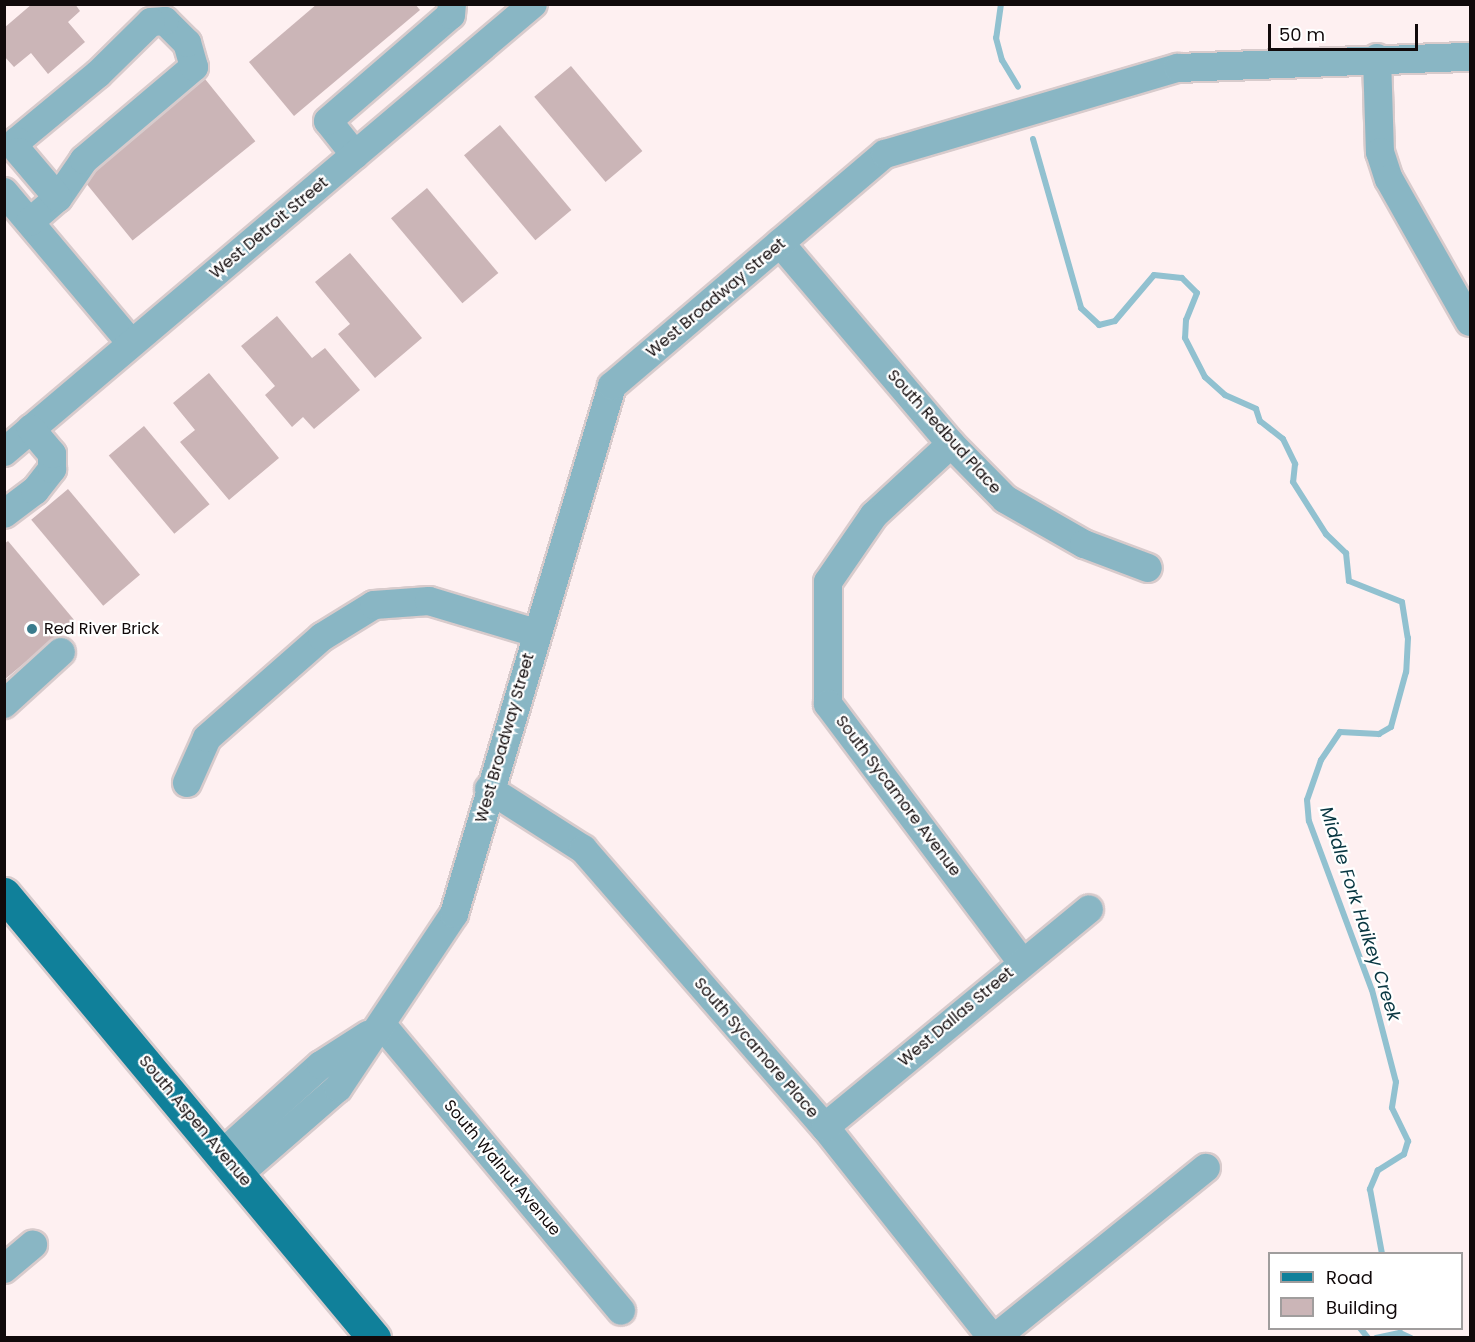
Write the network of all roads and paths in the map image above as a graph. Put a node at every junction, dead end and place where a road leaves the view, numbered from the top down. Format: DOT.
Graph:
graph roads {
  1 [pos="452,4"];
  2 [pos="522,8"];
  3 [pos="420,43"];
  4 [pos="1470,57"];
  5 [pos="1377,58"];
  6 [pos="448,76"];
  7 [pos="355,155"];
  8 [pos="4,192"];
  9 [pos="58,198"];
  10 [pos="30,222"];
  11 [pos="780,243"];
  12 [pos="1470,322"];
  13 [pos="131,343"];
  14 [pos="31,429"];
  15 [pos="951,444"];
  16 [pos="4,452"];
  17 [pos="4,514"];
  18 [pos="1148,567"];
  19 [pos="536,633"];
  20 [pos="61,652"];
  21 [pos="4,704"];
  22 [pos="186,783"];
  23 [pos="489,789"];
  24 [pos="8,905"];
  25 [pos="1089,909"];
  26 [pos="1022,962"];
  27 [pos="383,1026"];
  28 [pos="825,1127"];
  29 [pos="230,1164"];
  30 [pos="1206,1168"];
  31 [pos="33,1245"];
  32 [pos="4,1269"];
  33 [pos="621,1311"];
  34 [pos="374,1338"];
  35 [pos="994,1338"];
  1 -- 3 [label="street"];
  2 -- 6 [label="street, West Detroit Street"];
  3 -- 6 [label="street"];
  3 -- 7 [label="street"];
  4 -- 5 [label="street, West Broadway Street"];
  5 -- 11 [label="street, West Broadway Street"];
  5 -- 12 [label="street"];
  6 -- 7 [label="street, West Detroit Street"];
  7 -- 13 [label="street, West Detroit Street"];
  8 -- 10 [label="street"];
  9 -- 9 [label="street"];
  9 -- 10 [label="street"];
  10 -- 13 [label="street"];
  11 -- 15 [label="street, South Redbud Place"];
  11 -- 19 [label="street, West Broadway Street"];
  13 -- 14 [label="street, West Detroit Street"];
  14 -- 16 [label="street, West Detroit Street"];
  14 -- 17 [label="street"];
  15 -- 18 [label="street, South Redbud Place"];
  15 -- 26 [label="street, South Sycamore Avenue"];
  19 -- 22 [label="street"];
  19 -- 23 [label="street, West Broadway Street"];
  20 -- 21 [label="street"];
  23 -- 27 [label="street, West Broadway Street"];
  23 -- 28 [label="street, South Sycamore Place"];
  24 -- 29 [label="main road, South Aspen Avenue"];
  25 -- 26 [label="street, West Dallas Street"];
  26 -- 28 [label="street, West Dallas Street"];
  27 -- 29 [label="street, West Broadway Street"];
  27 -- 33 [label="street, South Walnut Avenue"];
  28 -- 35 [label="street, South Sycamore Place"];
  29 -- 34 [label="main road, South Aspen Avenue"];
  30 -- 35 [label="street, South Sycamore Place"];
  31 -- 32 [label="street"];
}
